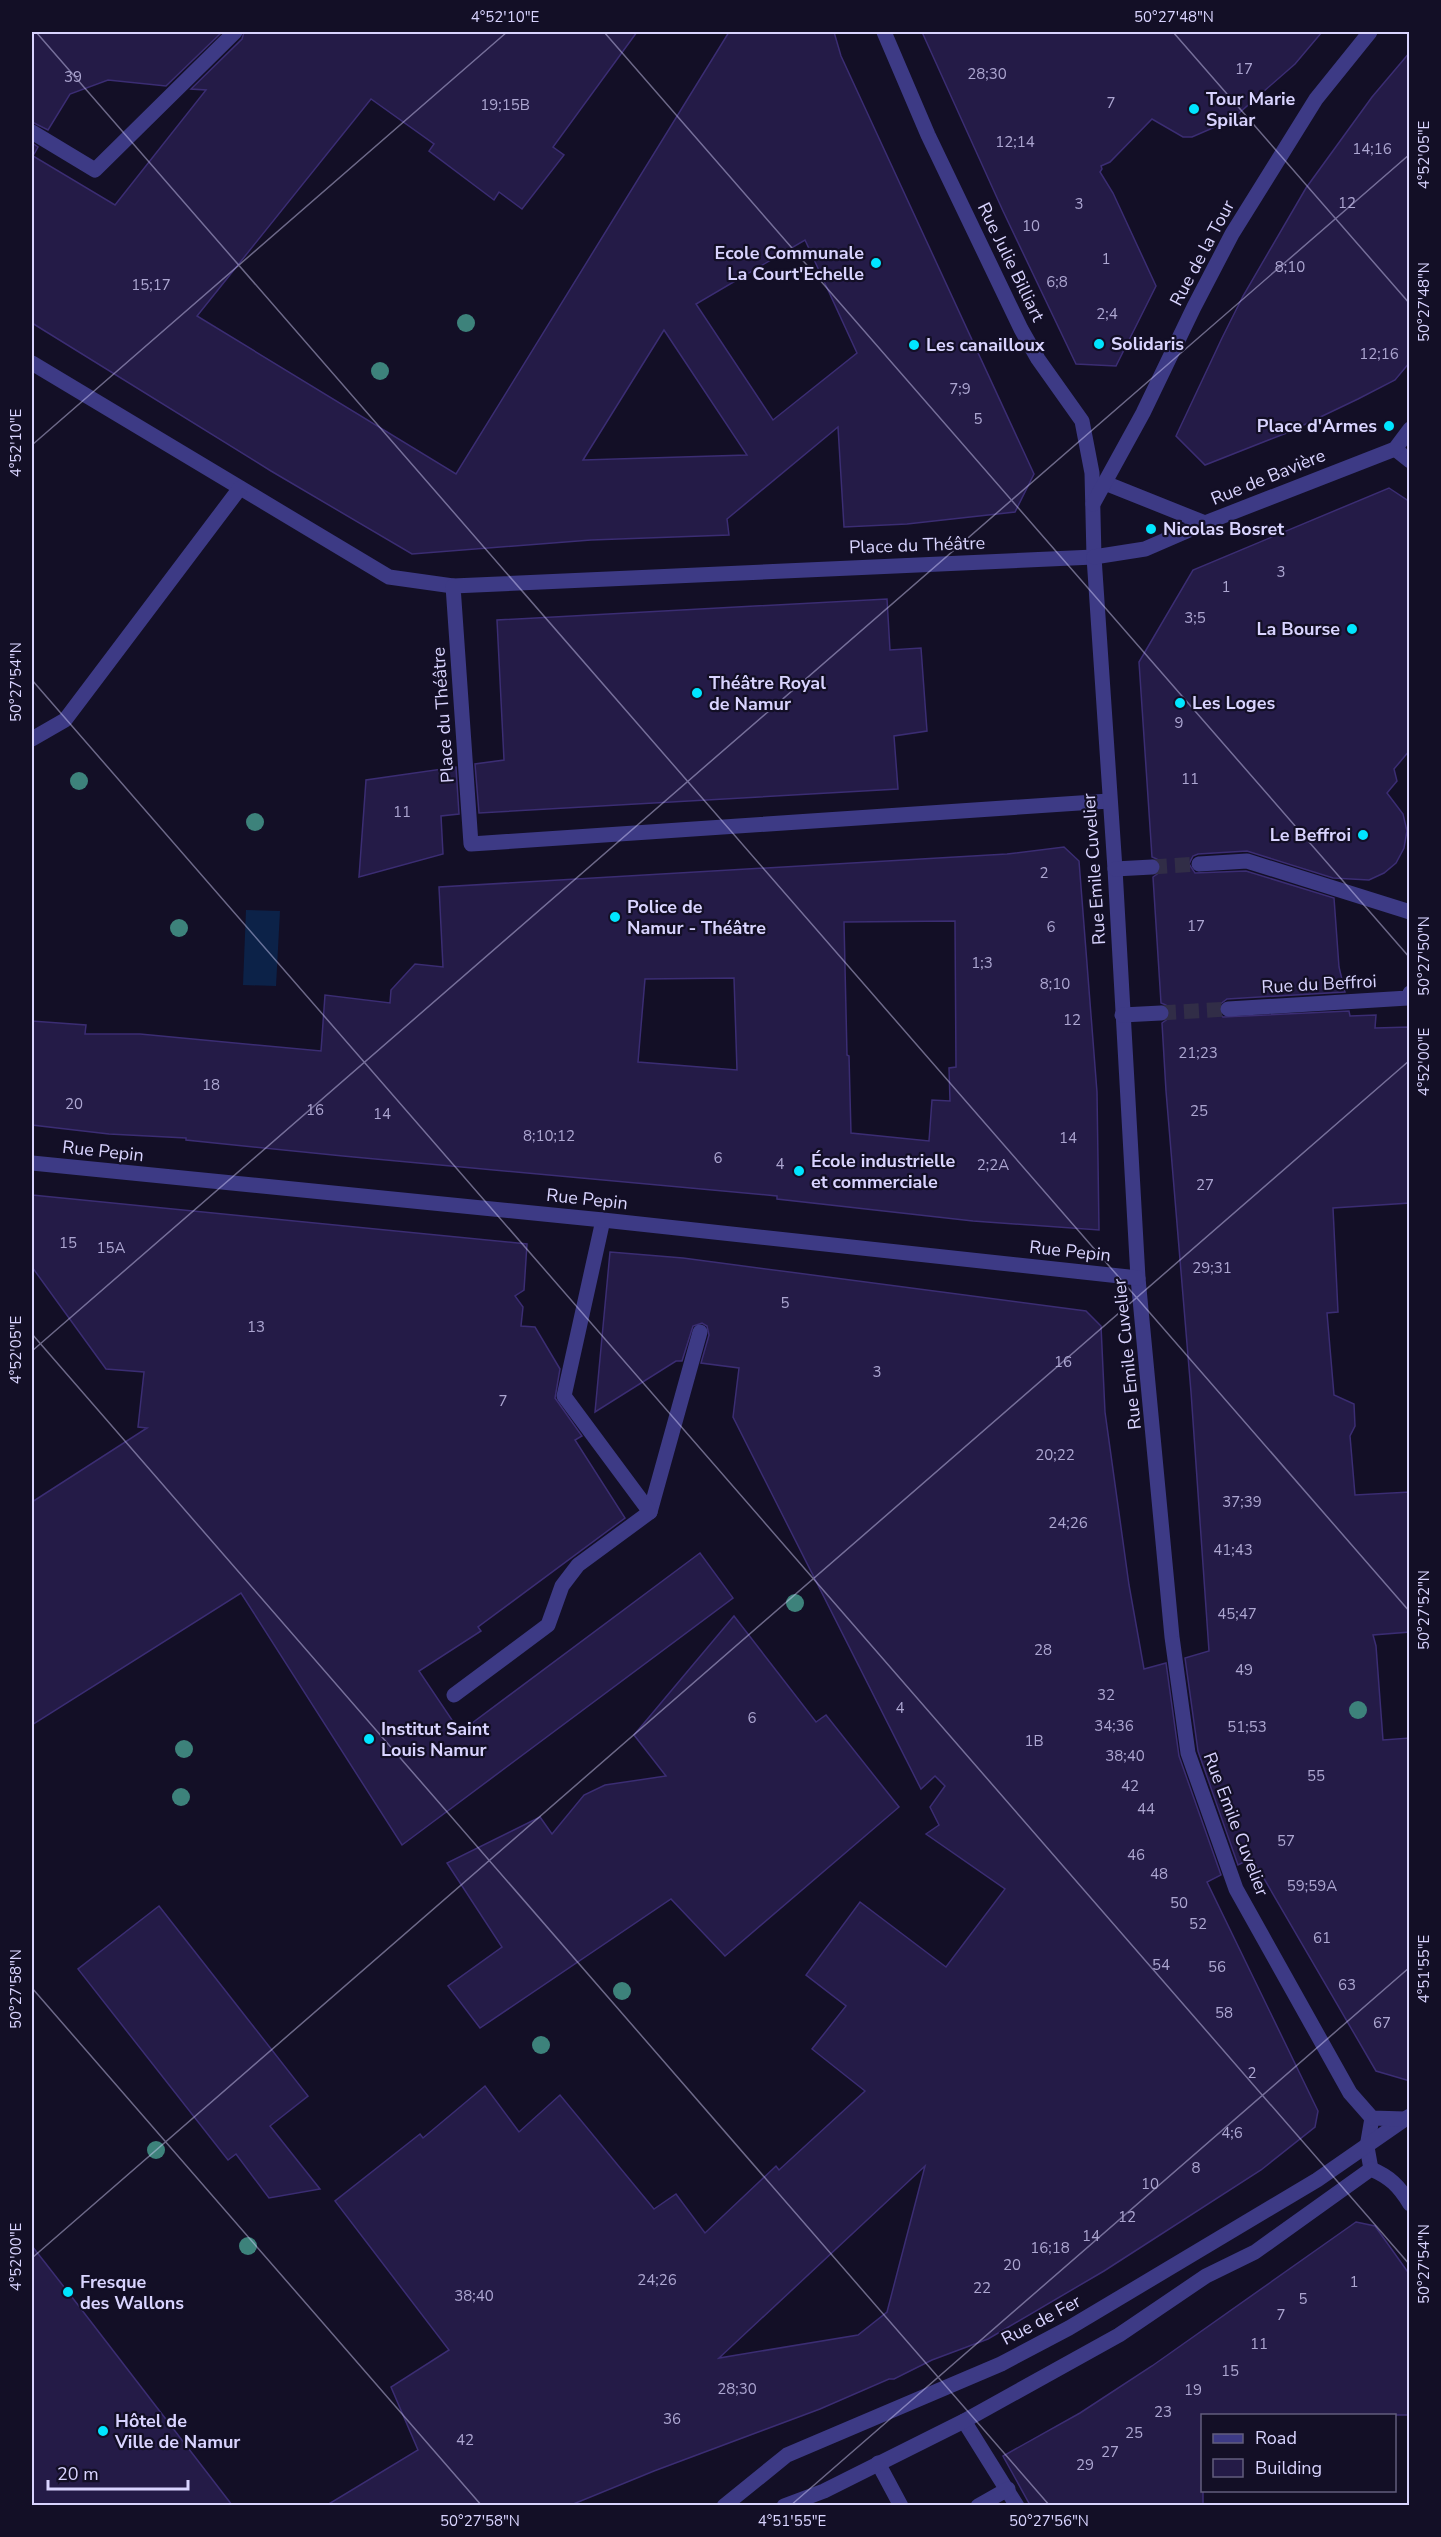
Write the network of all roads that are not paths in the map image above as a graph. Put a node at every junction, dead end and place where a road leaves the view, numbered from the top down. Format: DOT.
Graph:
graph roads {
  1 [pos="235,32"];
  2 [pos="884,32"];
  3 [pos="1370,32"];
  4 [pos="32,132"];
  5 [pos="32,363"];
  6 [pos="1410,429"];
  7 [pos="1395,449"];
  8 [pos="1410,460"];
  9 [pos="1105,483"];
  10 [pos="240,488"];
  11 [pos="1091,507"];
  12 [pos="1205,523"];
  13 [pos="1094,557"];
  14 [pos="453,586"];
  15 [pos="32,739"];
  16 [pos="1109,801"];
  17 [pos="1198,864"];
  18 [pos="1152,867"];
  19 [pos="1115,869"];
  20 [pos="1410,912"];
  21 [pos="1410,993"];
  22 [pos="1228,1009"];
  23 [pos="1161,1013"];
  24 [pos="1122,1015"];
  25 [pos="32,1163"];
  26 [pos="603,1220"];
  27 [pos="1138,1278"];
  28 [pos="700,1332"];
  29 [pos="650,1512"];
  30 [pos="454,1695"];
  31 [pos="1407,2117"];
  32 [pos="1372,2118"];
  33 [pos="1367,2147"];
  34 [pos="1371,2169"];
  35 [pos="1410,2204"];
  36 [pos="964,2421"];
  37 [pos="878,2463"];
  38 [pos="1008,2489"];
  39 [pos="724,2505"];
  40 [pos="784,2505"];
  41 [pos="901,2505"];
  42 [pos="978,2505"];
  43 [pos="1017,2505"];
  1 -- 4 [label="street"];
  2 -- 11 [label="street, Rue Julie Billiart"];
  3 -- 9 [label="street, Rue de la Tour"];
  5 -- 10 [label="street"];
  6 -- 7 [label="street"];
  7 -- 8 [label="street"];
  7 -- 12 [label="street, Rue de Bavière"];
  9 -- 11 [label="street, Rue de la Tour"];
  9 -- 12 [label="street, Rue de Bavière"];
  10 -- 14 [label="street"];
  10 -- 15 [label="street"];
  11 -- 13 [label="street, Rue Emile Cuvelier"];
  12 -- 13 [label="street, Rue de Bavière"];
  13 -- 14 [label="street, Place du Théâtre"];
  13 -- 16 [label="street, Rue Emile Cuvelier"];
  14 -- 16 [label="street, Place du Théâtre"];
  16 -- 19 [label="street, Rue Emile Cuvelier"];
  17 -- 20 [label="street"];
  18 -- 19 [label="street"];
  19 -- 24 [label="street, Rue Emile Cuvelier"];
  21 -- 22 [label="street, Rue du Beffroi"];
  23 -- 24 [label="street"];
  24 -- 27 [label="street, Rue Emile Cuvelier"];
  25 -- 26 [label="street, Rue Pepin"];
  26 -- 27 [label="street, Rue Pepin"];
  26 -- 29 [label="street"];
  27 -- 32 [label="street, Rue Emile Cuvelier"];
  28 -- 29 [label="street"];
  29 -- 30 [label="street"];
  31 -- 32 [label="street"];
  31 -- 33 [label="street, Rue de Fer"];
  32 -- 33 [label="street"];
  33 -- 34 [label="street"];
  33 -- 39 [label="street, Rue de Fer"];
  34 -- 35 [label="street"];
  34 -- 36 [label="street"];
  36 -- 37 [label="street"];
  36 -- 38 [label="street"];
  37 -- 40 [label="street"];
  37 -- 41 [label="street"];
  38 -- 42 [label="street"];
  38 -- 43 [label="street"];
}
